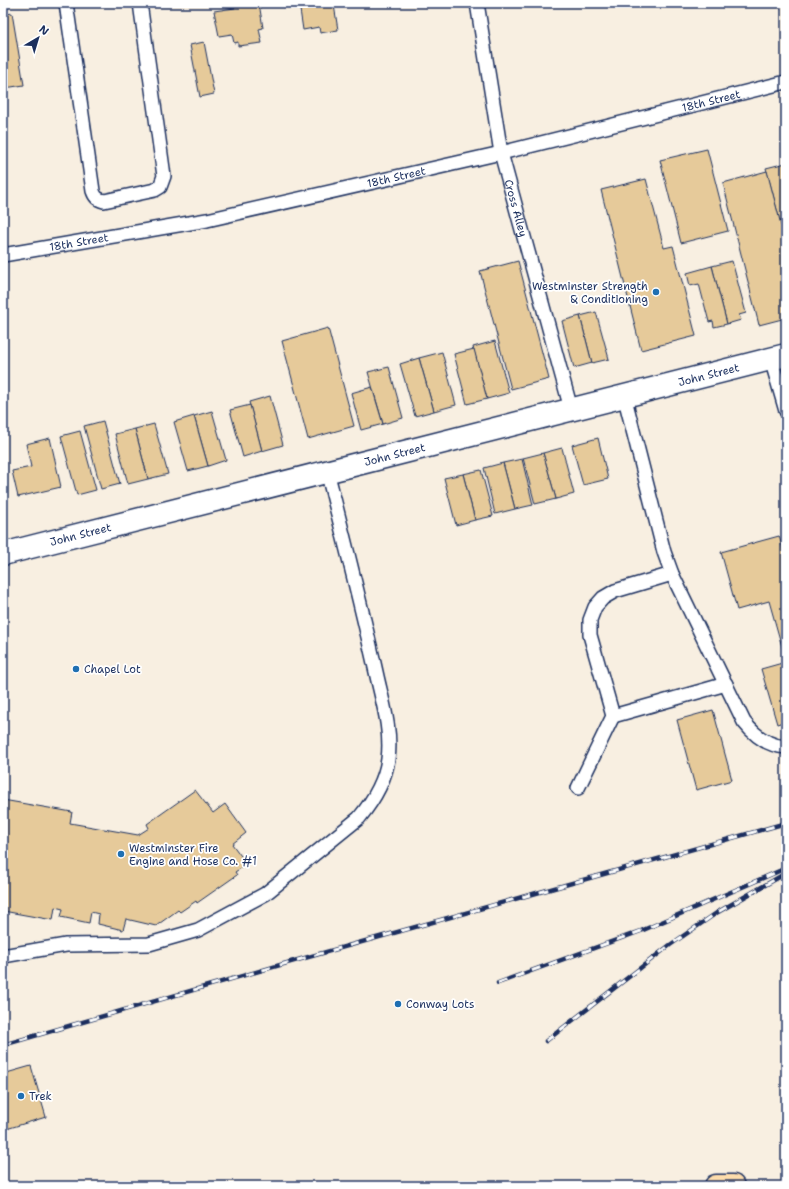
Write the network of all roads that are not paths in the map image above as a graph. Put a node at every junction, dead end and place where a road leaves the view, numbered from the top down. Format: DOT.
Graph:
graph roads {
  1 [pos="66,3"];
  2 [pos="140,3"];
  3 [pos="477,3"];
  4 [pos="786,82"];
  5 [pos="502,153"];
  6 [pos="3,255"];
  7 [pos="779,357"];
  8 [pos="624,396"];
  9 [pos="571,409"];
  10 [pos="786,411"];
  11 [pos="327,471"];
  12 [pos="3,554"];
  13 [pos="672,574"];
  14 [pos="726,684"];
  15 [pos="613,716"];
  16 [pos="786,747"];
  17 [pos="578,788"];
  18 [pos="3,956"];
  19 [pos="716,1186"];
  20 [pos="733,1186"];
  1 -- 2 [label="lane"];
  3 -- 5 [label="lane, Cross Alley"];
  4 -- 5 [label="lane, 18th Street"];
  5 -- 6 [label="lane, 18th Street"];
  5 -- 9 [label="lane, Cross Alley"];
  7 -- 8 [label="street, John Street"];
  7 -- 10 [label="lane"];
  8 -- 9 [label="street, John Street"];
  8 -- 13 [label="lane"];
  9 -- 11 [label="street, John Street"];
  11 -- 12 [label="street, John Street"];
  11 -- 18 [label="lane"];
  13 -- 14 [label="lane"];
  13 -- 15 [label="lane"];
  14 -- 15 [label="lane"];
  14 -- 16 [label="lane"];
  15 -- 17 [label="lane"];
  19 -- 20 [label="highway"];
}
